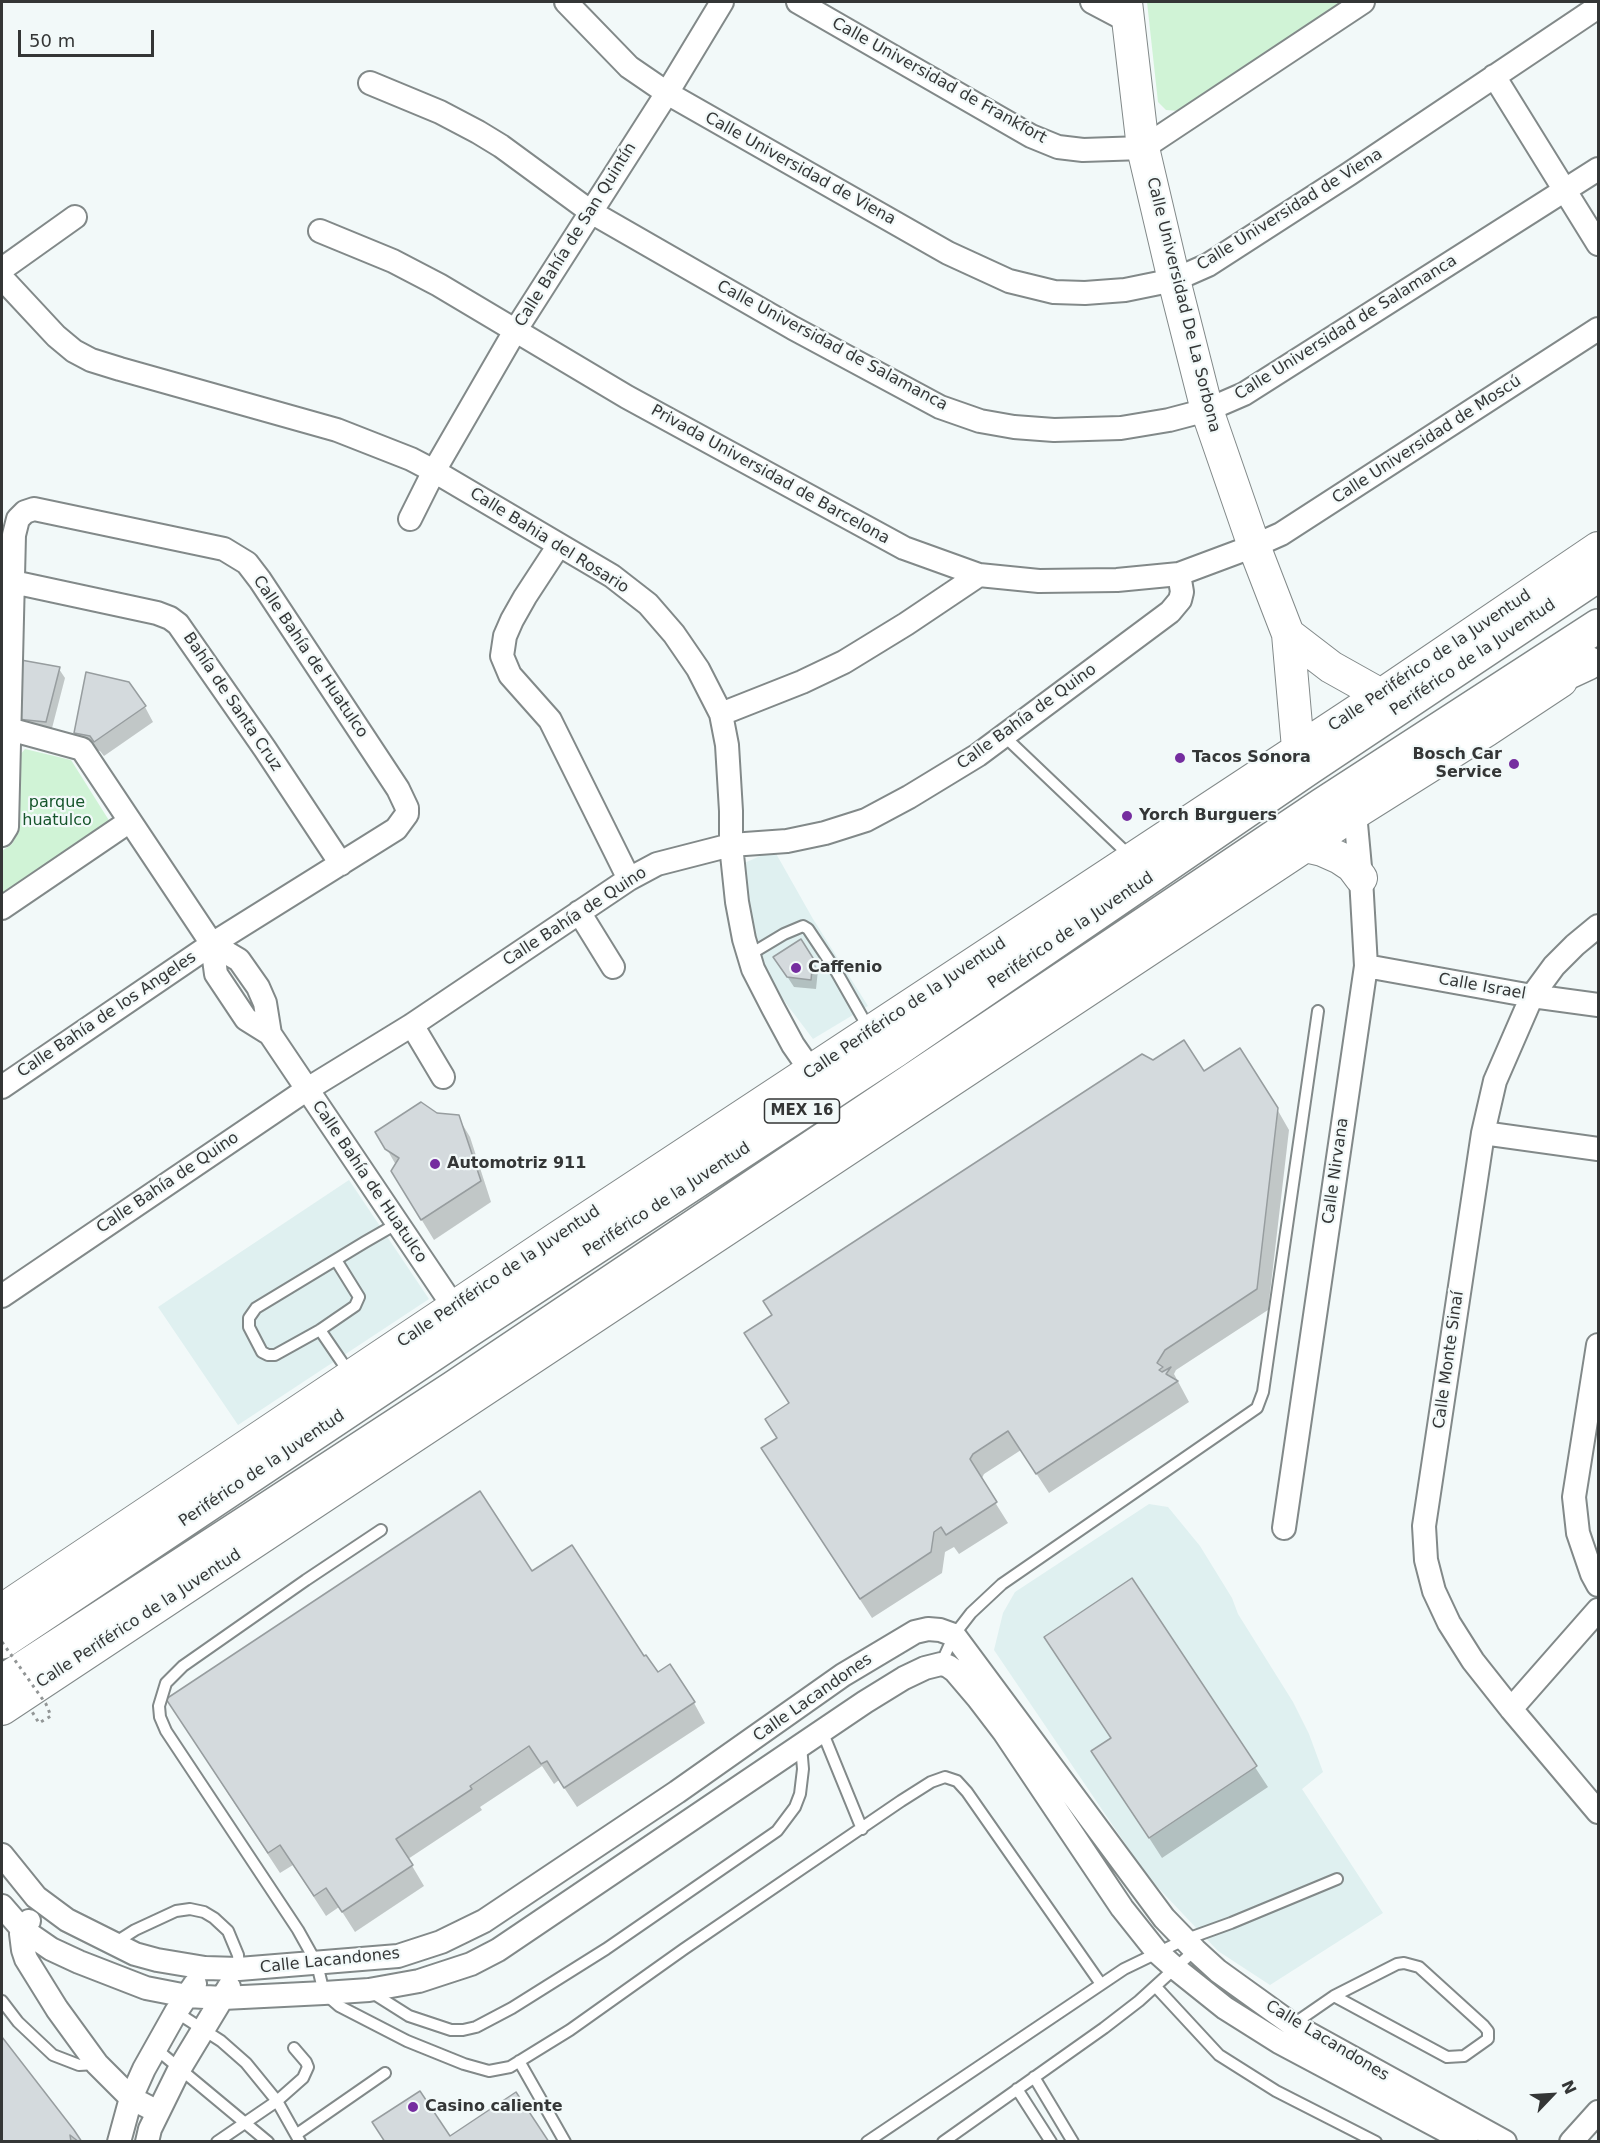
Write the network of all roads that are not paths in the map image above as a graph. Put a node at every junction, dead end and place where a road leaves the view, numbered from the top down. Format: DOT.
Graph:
graph roads {
  1 [pos="566,2"];
  2 [pos="722,2"];
  3 [pos="798,2"];
  4 [pos="1092,2"];
  5 [pos="1363,2"];
  6 [pos="1599,7"];
  7 [pos="1127,11"];
  8 [pos="1494,76"];
  9 [pos="370,83"];
  10 [pos="667,93"];
  11 [pos="1143,148"];
  12 [pos="1599,169"];
  13 [pos="1566,190"];
  14 [pos="591,212"];
  15 [pos="75,217"];
  16 [pos="320,231"];
  17 [pos="1599,243"];
  18 [pos="2,269"];
  19 [pos="2,278"];
  20 [pos="1174,280"];
  21 [pos="1599,329"];
  22 [pos="515,331"];
  23 [pos="1207,410"];
  24 [pos="434,471"];
  25 [pos="410,519"];
  26 [pos="559,544"];
  27 [pos="1254,546"];
  28 [pos="1599,548"];
  29 [pos="1561,573"];
  30 [pos="979,574"];
  31 [pos="1179,574"];
  32 [pos="1599,575"];
  33 [pos="13,582"];
  34 [pos="1599,626"];
  35 [pos="1288,634"];
  36 [pos="1488,648"];
  37 [pos="1593,660"];
  38 [pos="1386,704"];
  39 [pos="721,714"];
  40 [pos="9,729"];
  41 [pos="1004,735"];
  42 [pos="1425,739"];
  43 [pos="1303,758"];
  44 [pos="1355,813"];
  45 [pos="130,821"];
  46 [pos="2,835"];
  47 [pos="731,845"];
  48 [pos="1305,846"];
  49 [pos="1132,858"];
  50 [pos="341,864"];
  51 [pos="1362,878"];
  52 [pos="629,879"];
  53 [pos="2,908"];
  54 [pos="579,912"];
  55 [pos="1599,926"];
  56 [pos="212,944"];
  57 [pos="749,955"];
  58 [pos="1366,966"];
  59 [pos="613,967"];
  60 [pos="1532,996"];
  61 [pos="1599,1005"];
  62 [pos="1318,1011"];
  63 [pos="412,1026"];
  64 [pos="871,1032"];
  65 [pos="443,1077"];
  66 [pos="819,1083"];
  67 [pos="2,1087"];
  68 [pos="306,1090"];
  69 [pos="1483,1133"];
  70 [pos="1599,1149"];
  71 [pos="398,1223"];
  72 [pos="336,1260"];
  73 [pos="2,1296"];
  74 [pos="461,1319"];
  75 [pos="320,1330"];
  76 [pos="1599,1345"];
  77 [pos="351,1375"];
  78 [pos="1284,1528"];
  79 [pos="381,1530"];
  80 [pos="1599,1585"];
  81 [pos="2,1610"];
  82 [pos="1599,1611"];
  83 [pos="954,1635"];
  84 [pos="2,1642"];
  85 [pos="941,1664"];
  86 [pos="2,1682"];
  87 [pos="16,1709"];
  88 [pos="1511,1709"];
  89 [pos="822,1731"];
  90 [pos="757,1737"];
  91 [pos="801,1746"];
  92 [pos="775,1764"];
  93 [pos="677,1792"];
  94 [pos="1599,1812"];
  95 [pos="697,1817"];
  96 [pos="862,1828"];
  97 [pos="2,1855"];
  98 [pos="1337,1879"];
  99 [pos="45,1905"];
  100 [pos="2,1906"];
  101 [pos="22,1929"];
  102 [pos="113,1944"];
  103 [pos="1189,1945"];
  104 [pos="1157,1952"];
  105 [pos="317,1964"];
  106 [pos="205,1968"];
  107 [pos="1175,1968"];
  108 [pos="239,1969"];
  109 [pos="1101,1984"];
  110 [pos="1156,1987"];
  111 [pos="369,1990"];
  112 [pos="324,1993"];
  113 [pos="1334,1996"];
  114 [pos="224,1998"];
  115 [pos="2,2001"];
  116 [pos="182,2004"];
  117 [pos="203,2028"];
  118 [pos="1286,2033"];
  119 [pos="155,2048"];
  120 [pos="294,2048"];
  121 [pos="519,2061"];
  122 [pos="97,2064"];
  123 [pos="180,2068"];
  124 [pos="385,2073"];
  125 [pos="1034,2077"];
  126 [pos="1017,2089"];
  127 [pos="131,2098"];
  128 [pos="277,2101"];
  129 [pos="159,2112"];
  130 [pos="1599,2112"];
  131 [pos="245,2124"];
  132 [pos="299,2138"];
  133 [pos="119,2142"];
  134 [pos="147,2142"];
  135 [pos="218,2142"];
  136 [pos="268,2142"];
  137 [pos="565,2142"];
  138 [pos="867,2142"];
  139 [pos="944,2142"];
  140 [pos="1051,2142"];
  141 [pos="1073,2142"];
  142 [pos="1376,2142"];
  143 [pos="1467,2142"];
  144 [pos="1504,2142"];
  145 [pos="1571,2142"];
  1 -- 10 [label="street, Calle Universidad de Viena"];
  2 -- 10 [label="street, Calle Bahía de San Quintín"];
  3 -- 11 [label="street, Calle Universidad de Frankfort"];
  4 -- 7 [label="street"];
  5 -- 11 [label="street"];
  6 -- 8 [label="street, Calle Universidad de Viena"];
  7 -- 11 [label="main road, Calle Universidad De La Sorbona"];
  8 -- 13 [label="street"];
  8 -- 20 [label="street, Calle Universidad de Viena"];
  9 -- 14 [label="street, Calle Universidad de Salamanca"];
  10 -- 14 [label="street, Calle Bahía de San Quintín"];
  10 -- 20 [label="street, Calle Universidad de Viena"];
  11 -- 20 [label="main road, Calle Universidad De La Sorbona"];
  12 -- 13 [label="street, Calle Universidad de Salamanca"];
  13 -- 17 [label="street"];
  13 -- 23 [label="street, Calle Universidad de Salamanca"];
  14 -- 22 [label="street, Calle Bahía de San Quintín"];
  14 -- 23 [label="street, Calle Universidad de Salamanca"];
  15 -- 18 [label="street"];
  16 -- 22 [label="street, Privada Universidad de Barcelona"];
  19 -- 24 [label="street, Calle Bahia del Rosario"];
  20 -- 23 [label="main road, Calle Universidad De La Sorbona"];
  21 -- 27 [label="street, Calle Universidad de Moscú"];
  22 -- 24 [label="street, Calle Bahía de San Quintín"];
  22 -- 30 [label="street, Privada Universidad de Barcelona"];
  23 -- 27 [label="main road, Calle Universidad De La Sorbona"];
  24 -- 25 [label="street, Calle Bahía de San Quintín"];
  24 -- 26 [label="street, Calle Bahia del Rosario"];
  26 -- 39 [label="street, Calle Bahia del Rosario"];
  26 -- 52 [label="street"];
  27 -- 31 [label="street, Privada Universidad de Barcelona"];
  27 -- 35 [label="main road, Calle Universidad De La Sorbona"];
  28 -- 29 [label="main road, Calle Periférico de la Juventud"];
  29 -- 36 [label="highway"];
  29 -- 38 [label="main road, Calle Periférico de la Juventud"];
  30 -- 31 [label="street, Privada Universidad de Barcelona"];
  30 -- 39 [label="street"];
  31 -- 41 [label="street, Calle Bahía de Quino"];
  32 -- 36 [label="highway, Periférico de la Juventud / MEX 16"];
  33 -- 40 [label="street, Calle Bahía de Huatulco"];
  33 -- 50 [label="street, Bahía de Santa Cruz"];
  33 -- 50 [label="street, Calle Bahía de Huatulco"];
  34 -- 42 [label="highway, Periférico de la Juventud / MEX 16"];
  35 -- 38 [label="main road"];
  35 -- 43 [label="main road, Calle Universidad De La Sorbona"];
  36 -- 38 [label="highway, Periférico de la Juventud / MEX 16"];
  37 -- 42 [label="highway"];
  37 -- 44 [label="main road, Calle Periférico de la Juventud"];
  38 -- 43 [label="highway, Periférico de la Juventud / MEX 16"];
  39 -- 47 [label="street, Calle Bahia del Rosario"];
  40 -- 45 [label="street, Calle Bahía de Huatulco"];
  40 -- 46 [label="street, Calle Bahía de Huatulco"];
  41 -- 47 [label="street, Calle Bahía de Quino"];
  41 -- 49 [label="lane"];
  42 -- 86 [label="highway, Periférico de la Juventud / MEX 16"];
  43 -- 49 [label="main road, Calle Periférico de la Juventud"];
  43 -- 66 [label="highway, Periférico de la Juventud / MEX 16"];
  44 -- 48 [label="main road, Calle Periférico de la Juventud"];
  44 -- 51 [label="street, Calle Nirvana"];
  45 -- 53 [label="street"];
  45 -- 56 [label="street, Calle Bahía de Huatulco"];
  47 -- 52 [label="street, Calle Bahía de Quino"];
  47 -- 57 [label="street, Calle Bahia del Rosario"];
  48 -- 51 [label="main road"];
  48 -- 87 [label="main road, Calle Periférico de la Juventud"];
  49 -- 64 [label="main road, Calle Periférico de la Juventud"];
  50 -- 56 [label="street, Calle Bahía de Huatulco"];
  51 -- 58 [label="street, Calle Nirvana"];
  52 -- 54 [label="street, Calle Bahía de Quino"];
  54 -- 59 [label="street"];
  54 -- 63 [label="street, Calle Bahía de Quino"];
  55 -- 60 [label="street, Calle Monte Sinaí"];
  56 -- 67 [label="street, Calle Bahía de los Angeles"];
  56 -- 68 [label="street, Calle Bahía de Huatulco"];
  57 -- 64 [label="lane"];
  57 -- 66 [label="street, Calle Bahia del Rosario"];
  58 -- 60 [label="street, Calle Israel"];
  58 -- 78 [label="street, Calle Nirvana"];
  60 -- 61 [label="street, Calle Israel"];
  60 -- 69 [label="street, Calle Monte Sinaí"];
  62 -- 83 [label="lane"];
  63 -- 65 [label="street"];
  63 -- 68 [label="street, Calle Bahía de Quino"];
  64 -- 66 [label="main road, Calle Periférico de la Juventud"];
  66 -- 74 [label="highway, Periférico de la Juventud / MEX 16"];
  68 -- 71 [label="street, Calle Bahía de Huatulco"];
  68 -- 73 [label="street, Calle Bahía de Quino"];
  69 -- 70 [label="street"];
  69 -- 88 [label="street, Calle Monte Sinaí"];
  71 -- 72 [label="lane"];
  71 -- 74 [label="street, Calle Bahía de Huatulco"];
  72 -- 75 [label="lane"];
  72 -- 75 [label="lane"];
  74 -- 77 [label="main road, Calle Periférico de la Juventud"];
  74 -- 84 [label="highway, Periférico de la Juventud / MEX 16"];
  75 -- 77 [label="lane"];
  76 -- 80 [label="street"];
  77 -- 81 [label="main road, Calle Periférico de la Juventud"];
  79 -- 105 [label="lane"];
  82 -- 88 [label="street"];
  83 -- 85 [label="lane"];
  83 -- 90 [label="street, Calle Lacandones"];
  83 -- 103 [label="street, Calle Lacandones"];
  85 -- 89 [label="street, Calle Lacandones"];
  85 -- 104 [label="street, Calle Lacandones"];
  88 -- 94 [label="street, Calle Monte Sinaí"];
  89 -- 91 [label="street, Calle Lacandones"];
  89 -- 96 [label="lane"];
  90 -- 92 [label="street"];
  90 -- 93 [label="street, Calle Lacandones"];
  91 -- 92 [label="street, Calle Lacandones"];
  91 -- 111 [label="lane"];
  92 -- 95 [label="street, Calle Lacandones"];
  93 -- 95 [label="street"];
  93 -- 105 [label="street, Calle Lacandones"];
  95 -- 111 [label="street, Calle Lacandones"];
  96 -- 109 [label="lane"];
  96 -- 121 [label="lane"];
  97 -- 99 [label="street, Calle Lacandones"];
  98 -- 103 [label="lane"];
  99 -- 101 [label="street"];
  99 -- 102 [label="street, Calle Lacandones"];
  100 -- 101 [label="street, Calle Lacandones"];
  101 -- 116 [label="street, Calle Lacandones"];
  101 -- 122 [label="street"];
  102 -- 106 [label="street, Calle Lacandones"];
  102 -- 108 [label="lane"];
  103 -- 104 [label="lane"];
  103 -- 107 [label="lane"];
  103 -- 118 [label="street, Calle Lacandones"];
  104 -- 107 [label="street, Calle Lacandones"];
  104 -- 109 [label="lane"];
  105 -- 108 [label="street, Calle Lacandones"];
  105 -- 112 [label="lane"];
  106 -- 108 [label="street, Calle Lacandones"];
  106 -- 116 [label="street"];
  107 -- 110 [label="lane"];
  107 -- 118 [label="street, Calle Lacandones"];
  108 -- 114 [label="street"];
  109 -- 138 [label="lane"];
  110 -- 125 [label="lane"];
  110 -- 142 [label="lane"];
  111 -- 112 [label="street, Calle Lacandones"];
  112 -- 114 [label="street, Calle Lacandones"];
  112 -- 121 [label="lane"];
  113 -- 113 [label="lane"];
  113 -- 118 [label="lane"];
  114 -- 116 [label="street, Calle Lacandones"];
  114 -- 117 [label="street"];
  115 -- 122 [label="lane"];
  116 -- 117 [label="lane"];
  116 -- 119 [label="street"];
  117 -- 123 [label="street"];
  117 -- 128 [label="lane"];
  118 -- 143 [label="street, Calle Lacandones"];
  118 -- 144 [label="street, Calle Lacandones"];
  119 -- 123 [label="lane"];
  119 -- 127 [label="street"];
  120 -- 128 [label="lane"];
  121 -- 137 [label="lane"];
  122 -- 127 [label="street"];
  123 -- 129 [label="street"];
  123 -- 131 [label="lane"];
  124 -- 132 [label="lane"];
  125 -- 126 [label="lane"];
  125 -- 141 [label="lane"];
  126 -- 139 [label="lane"];
  126 -- 140 [label="lane"];
  127 -- 129 [label="street"];
  127 -- 133 [label="street"];
  128 -- 131 [label="lane"];
  128 -- 132 [label="lane"];
  129 -- 134 [label="street"];
  130 -- 145 [label="street"];
  131 -- 135 [label="lane"];
  131 -- 136 [label="lane"];
}
